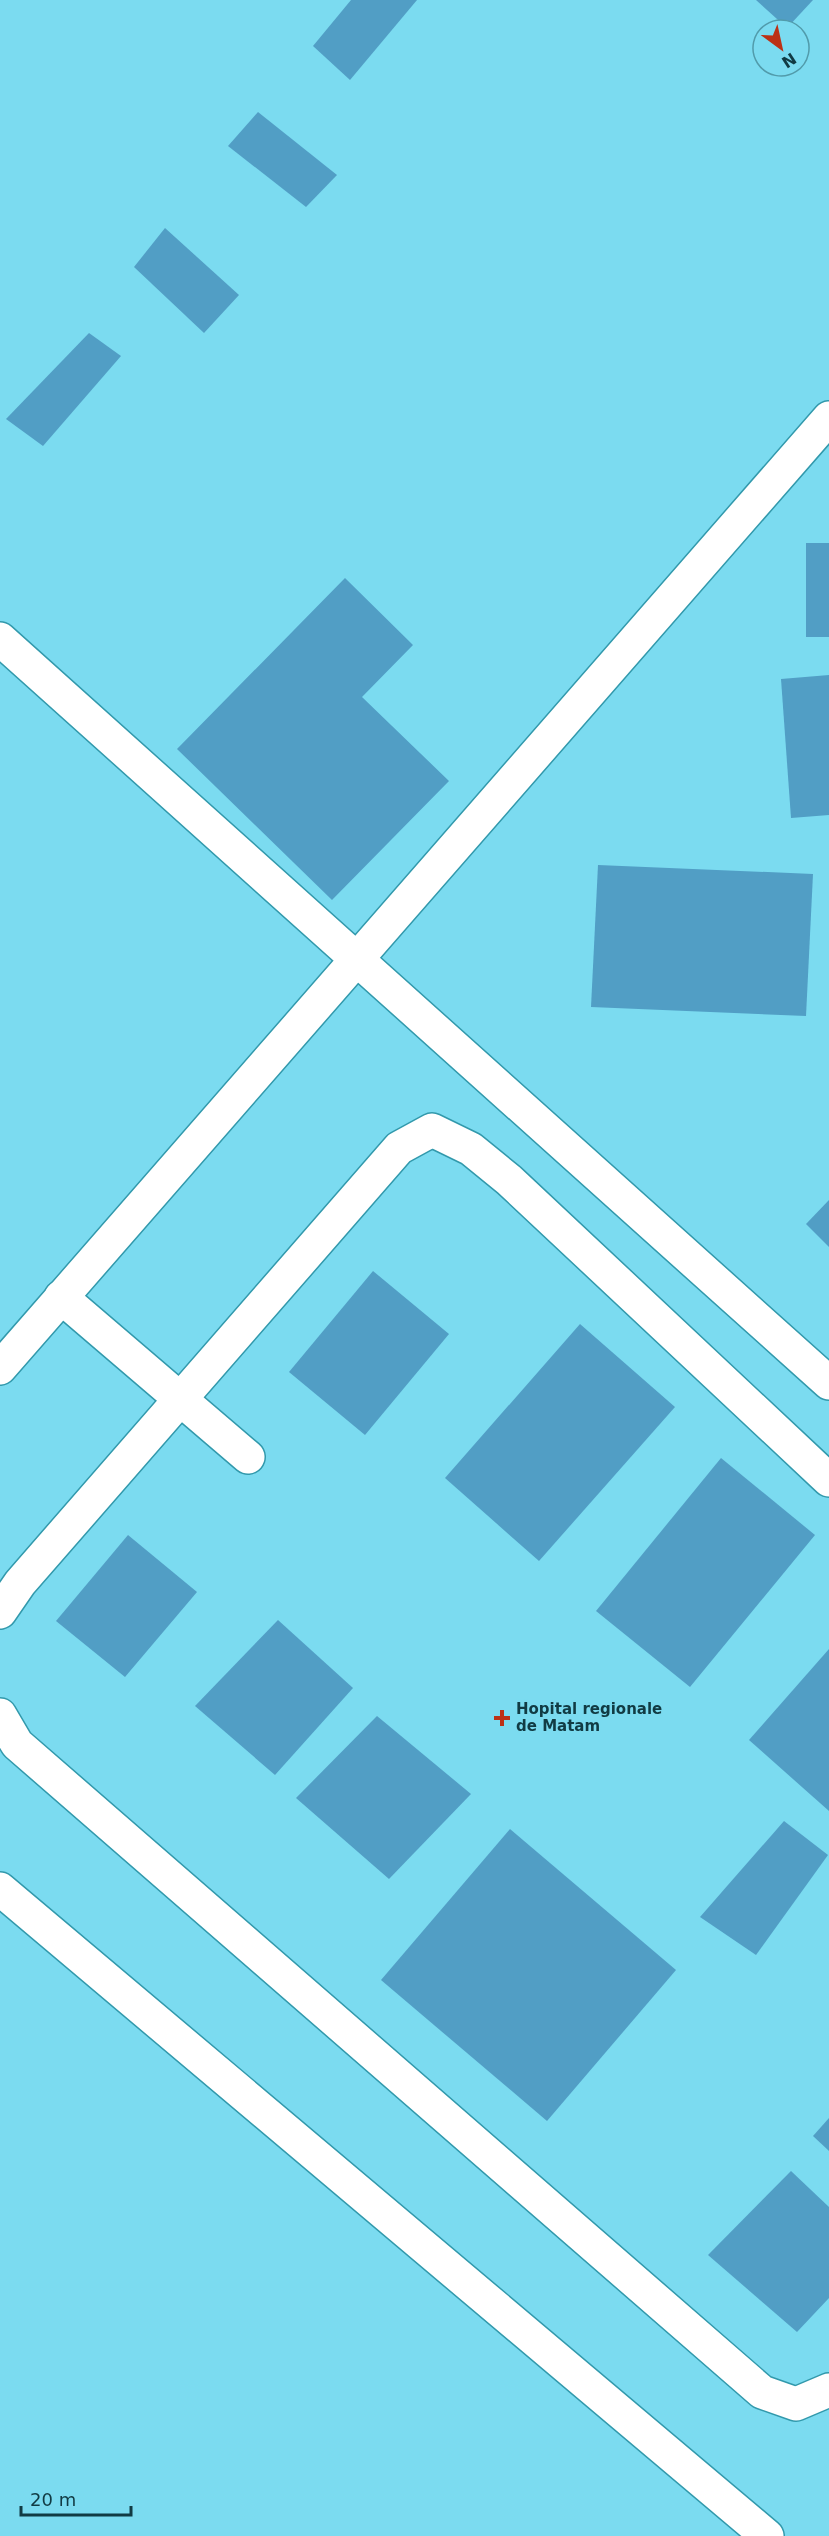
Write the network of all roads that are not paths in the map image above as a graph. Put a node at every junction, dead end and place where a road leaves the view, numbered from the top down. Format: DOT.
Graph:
graph roads {
  1 [pos="829,418"];
  2 [pos="0,639"];
  3 [pos="357,959"];
  4 [pos="61,1297"];
  5 [pos="0,1368"];
  6 [pos="829,1383"];
  7 [pos="180,1398"];
  8 [pos="248,1457"];
  9 [pos="829,1480"];
  10 [pos="0,1612"];
  11 [pos="0,1715"];
  12 [pos="0,1890"];
  13 [pos="829,2390"];
  14 [pos="766,2536"];
  1 -- 3 [label="street"];
  2 -- 3 [label="street"];
  3 -- 4 [label="street"];
  3 -- 6 [label="street"];
  4 -- 5 [label="street"];
  4 -- 7 [label="street"];
  7 -- 8 [label="street"];
  7 -- 9 [label="street"];
  7 -- 10 [label="street"];
  11 -- 13 [label="street"];
  12 -- 14 [label="street"];
}
